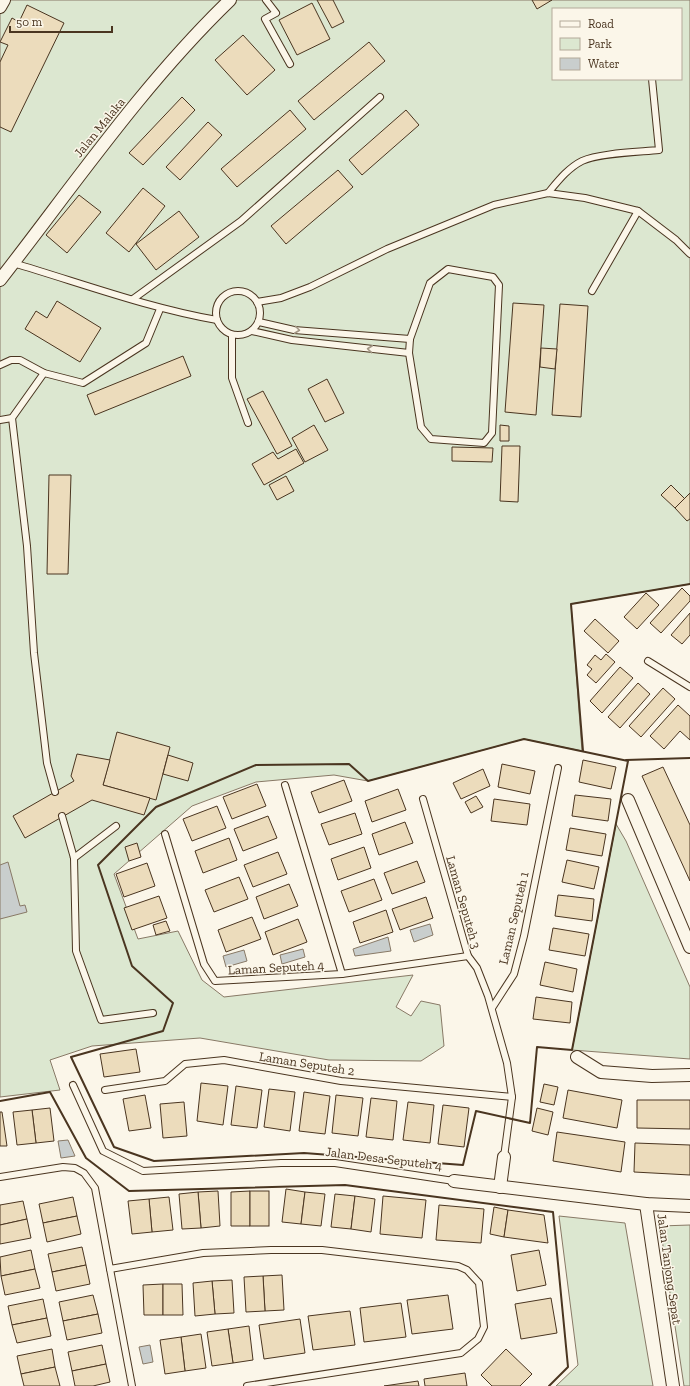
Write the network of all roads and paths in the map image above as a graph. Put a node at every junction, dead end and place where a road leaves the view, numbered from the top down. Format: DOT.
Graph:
graph roads {
  1 [pos="4,0"];
  2 [pos="230,0"];
  3 [pos="266,0"];
  4 [pos="0,7"];
  5 [pos="290,64"];
  6 [pos="652,80"];
  7 [pos="380,97"];
  8 [pos="548,193"];
  9 [pos="638,211"];
  10 [pos="690,254"];
  11 [pos="13,263"];
  12 [pos="0,280"];
  13 [pos="592,291"];
  14 [pos="133,299"];
  15 [pos="257,302"];
  16 [pos="160,309"];
  17 [pos="217,320"];
  18 [pos="259,322"];
  19 [pos="252,331"];
  20 [pos="232,335"];
  21 [pos="410,339"];
  22 [pos="409,353"];
  23 [pos="0,365"];
  24 [pos="44,373"];
  25 [pos="12,418"];
  26 [pos="0,420"];
  27 [pos="248,423"];
  28 [pos="648,661"];
  29 [pos="690,686"];
  30 [pos="558,768"];
  31 [pos="285,785"];
  32 [pos="55,792"];
  33 [pos="423,799"];
  34 [pos="628,800"];
  35 [pos="62,816"];
  36 [pos="116,826"];
  37 [pos="165,834"];
  38 [pos="74,858"];
  39 [pos="690,947"];
  40 [pos="468,956"];
  41 [pos="342,974"];
  42 [pos="492,1008"];
  43 [pos="153,1013"];
  44 [pos="577,1057"];
  45 [pos="690,1075"];
  46 [pos="73,1085"];
  47 [pos="104,1090"];
  48 [pos="512,1098"];
  49 [pos="504,1157"];
  50 [pos="0,1177"];
  51 [pos="454,1181"];
  52 [pos="500,1187"];
  53 [pos="646,1204"];
  54 [pos="690,1206"];
  55 [pos="110,1269"];
  56 [pos="132,1386"];
  57 [pos="246,1386"];
  58 [pos="673,1386"];
  1 -- 4 [label="street"];
  2 -- 11 [label="street, Jalan Malaka"];
  3 -- 5 [label="lane"];
  6 -- 8 [label="lane"];
  7 -- 14 [label="lane"];
  8 -- 9 [label="lane"];
  8 -- 15 [label="lane"];
  9 -- 10 [label="lane"];
  9 -- 13 [label="lane"];
  11 -- 12 [label="street, Jalan Malaka"];
  11 -- 14 [label="lane"];
  14 -- 16 [label="lane"];
  15 -- 17 [label="lane"];
  15 -- 18 [label="lane"];
  16 -- 17 [label="lane"];
  16 -- 24 [label="lane"];
  17 -- 20 [label="lane"];
  18 -- 19 [label="lane"];
  18 -- 21 [label="lane, one-way"];
  19 -- 20 [label="lane"];
  22 -- 19 [label="lane, one-way"];
  20 -- 27 [label="lane"];
  21 -- 22 [label="lane"];
  21 -- 22 [label="lane"];
  23 -- 24 [label="lane"];
  24 -- 25 [label="lane"];
  25 -- 26 [label="lane"];
  25 -- 32 [label="lane"];
  28 -- 29 [label="lane"];
  30 -- 42 [label="lane, Laman Seputeh 1"];
  31 -- 41 [label="lane"];
  33 -- 40 [label="lane, Laman Seputeh 3"];
  34 -- 39 [label="street"];
  35 -- 38 [label="lane"];
  36 -- 38 [label="lane"];
  37 -- 41 [label="lane, Laman Seputeh 4"];
  38 -- 43 [label="lane"];
  40 -- 41 [label="lane, Laman Seputeh 4"];
  40 -- 42 [label="lane, Laman Seputeh 3"];
  42 -- 48 [label="lane"];
  44 -- 45 [label="street"];
  46 -- 51 [label="lane, Jalan Desa Seputeh 4"];
  47 -- 48 [label="lane, Laman Seputeh 2"];
  48 -- 49 [label="lane"];
  49 -- 52 [label="street"];
  50 -- 55 [label="lane"];
  51 -- 52 [label="street, Jalan Desa Seputeh 4"];
  52 -- 53 [label="street, Jalan Desa Seputeh 4"];
  53 -- 54 [label="street, Jalan Desa Seputeh 4"];
  53 -- 58 [label="street, Jalan Tanjong Sepat"];
  55 -- 56 [label="lane"];
  55 -- 57 [label="lane"];
}
